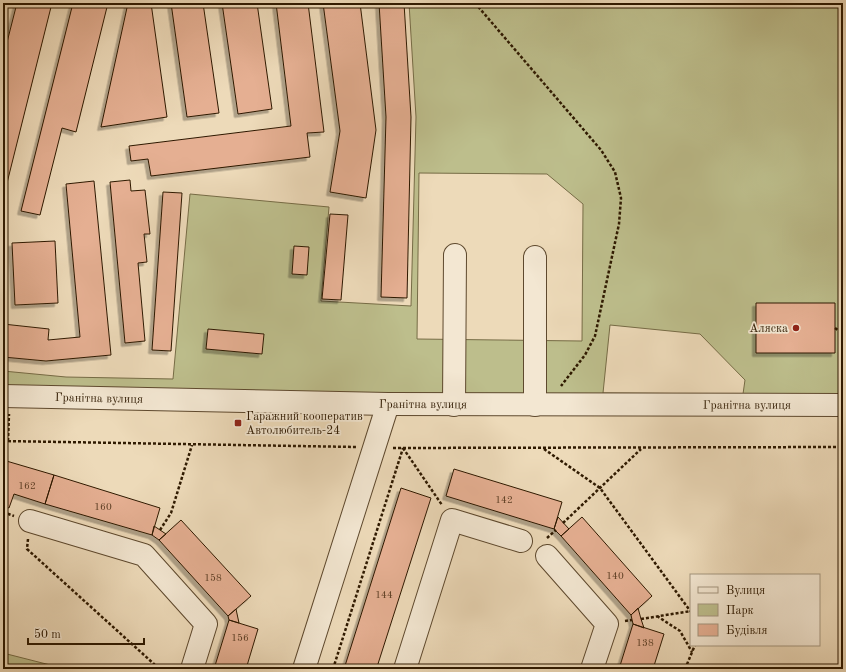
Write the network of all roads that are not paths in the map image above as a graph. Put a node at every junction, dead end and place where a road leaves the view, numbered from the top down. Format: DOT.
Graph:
graph roads {
  1 [pos="455,256"];
  2 [pos="534,257"];
  3 [pos="3,396"];
  4 [pos="388,404"];
  5 [pos="454,404"];
  6 [pos="540,405"];
  7 [pos="843,405"];
  8 [pos="30,521"];
  9 [pos="521,541"];
  10 [pos="547,556"];
  11 [pos="192,669"];
  12 [pos="304,669"];
  13 [pos="405,669"];
  14 [pos="592,669"];
  1 -- 5 [label="street"];
  2 -- 6 [label="street"];
  3 -- 4 [label="street, Гранітна вулиця"];
  4 -- 5 [label="street, Гранітна вулиця"];
  4 -- 12 [label="street"];
  5 -- 6 [label="street, Гранітна вулиця"];
  6 -- 7 [label="street, Гранітна вулиця"];
  8 -- 11 [label="street"];
  9 -- 13 [label="street"];
  10 -- 14 [label="street"];
}
